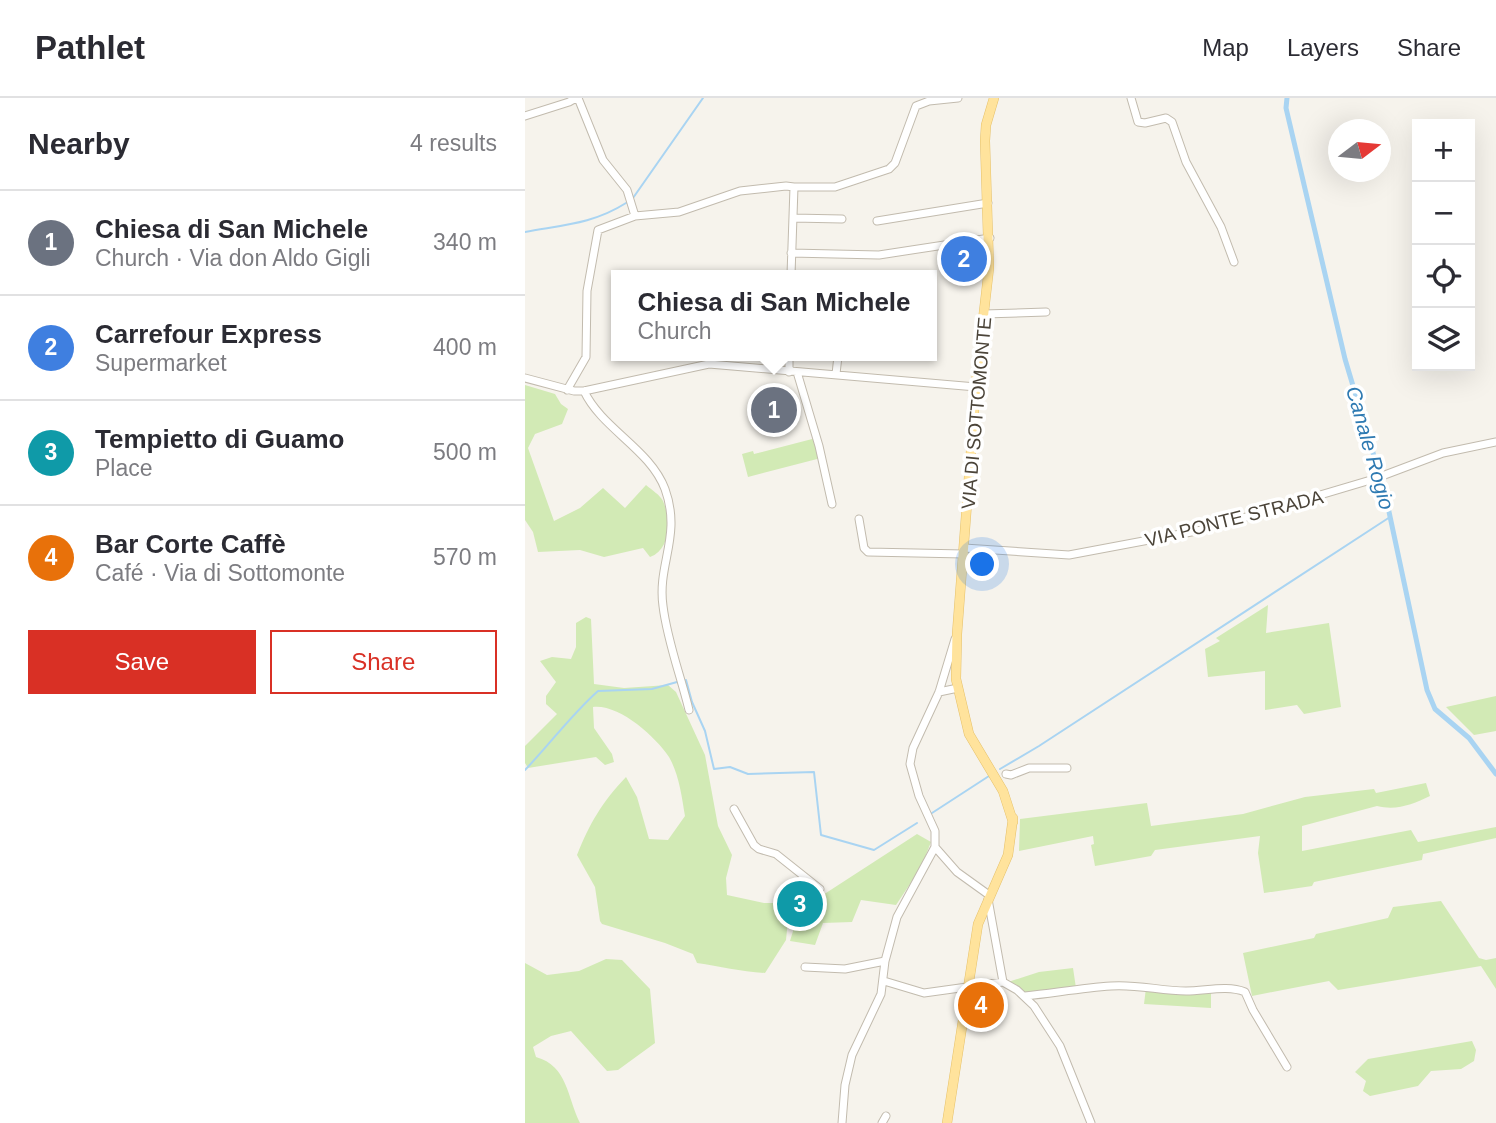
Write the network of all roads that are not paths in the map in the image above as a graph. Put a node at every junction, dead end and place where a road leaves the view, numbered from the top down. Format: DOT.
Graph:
graph roads {
  1 [pos="577,98"];
  2 [pos="958,98"];
  3 [pos="994,98"];
  4 [pos="1131,98"];
  5 [pos="525,116"];
  6 [pos="794,187"];
  7 [pos="988,203"];
  8 [pos="635,216"];
  9 [pos="793,218"];
  10 [pos="842,219"];
  11 [pos="877,221"];
  12 [pos="990,238"];
  13 [pos="791,253"];
  14 [pos="1234,262"];
  15 [pos="791,270"];
  16 [pos="1046,312"];
  17 [pos="984,314"];
  18 [pos="730,361"];
  19 [pos="790,361"];
  20 [pos="837,361"];
  21 [pos="730,365"];
  22 [pos="793,372"];
  23 [pos="836,374"];
  24 [pos="525,378"];
  25 [pos="976,387"];
  26 [pos="567,390"];
  27 [pos="584,390"];
  28 [pos="1496,442"];
  29 [pos="832,504"];
  30 [pos="859,519"];
  31 [pos="964,551"];
  32 [pos="957,635"];
  33 [pos="942,682"];
  34 [pos="957,684"];
  35 [pos="939,692"];
  36 [pos="689,710"];
  37 [pos="968,727"];
  38 [pos="1067,768"];
  39 [pos="1002,773"];
  40 [pos="734,809"];
  41 [pos="1013,822"];
  42 [pos="935,847"];
  43 [pos="820,889"];
  44 [pos="989,897"];
  45 [pos="885,961"];
  46 [pos="804,967"];
  47 [pos="884,981"];
  48 [pos="1003,982"];
  49 [pos="968,988"];
  50 [pos="1025,996"];
  51 [pos="1287,1067"];
  52 [pos="842,1123"];
  53 [pos="947,1123"];
  54 [pos="1091,1123"];
  1 -- 5 [label="street"];
  1 -- 8 [label="street"];
  2 -- 6 [label="street"];
  3 -- 7 [label="main road, VIA DI SOTTOMONTE"];
  4 -- 14 [label="street"];
  6 -- 8 [label="street"];
  6 -- 9 [label="street"];
  7 -- 11 [label="street"];
  7 -- 12 [label="main road, VIA DI SOTTOMONTE"];
  8 -- 26 [label="street"];
  9 -- 10 [label="street"];
  9 -- 13 [label="street"];
  12 -- 13 [label="street"];
  12 -- 17 [label="main road, VIA DI SOTTOMONTE"];
  13 -- 15 [label="street"];
  16 -- 17 [label="street"];
  17 -- 25 [label="main road, VIA DI SOTTOMONTE"];
  18 -- 21 [label="street"];
  19 -- 22 [label="street"];
  20 -- 23 [label="street"];
  21 -- 22 [label="street"];
  21 -- 27 [label="street"];
  22 -- 23 [label="street"];
  22 -- 29 [label="street"];
  23 -- 25 [label="street"];
  24 -- 26 [label="street"];
  25 -- 31 [label="main road, VIA DI SOTTOMONTE"];
  26 -- 27 [label="street"];
  27 -- 36 [label="street"];
  28 -- 31 [label="street, VIA PONTE STRADA"];
  30 -- 31 [label="street, VIA PONTE STRADA"];
  31 -- 32 [label="main road, VIA DI SOTTOMONTE"];
  32 -- 33 [label="street"];
  32 -- 34 [label="main road, VIA DI SOTTOMONTE"];
  33 -- 34 [label="street"];
  33 -- 35 [label="street"];
  34 -- 35 [label="street"];
  34 -- 37 [label="main road, VIA DI SOTTOMONTE"];
  35 -- 42 [label="street"];
  37 -- 39 [label="main road, VIA DI SOTTOMONTE"];
  37 -- 41 [label="main road, VIA DI SOTTOMONTE"];
  38 -- 39 [label="street"];
  39 -- 41 [label="main road, VIA DI SOTTOMONTE"];
  40 -- 43 [label="street"];
  41 -- 44 [label="main road, VIA DI SOTTOMONTE"];
  42 -- 44 [label="street"];
  42 -- 45 [label="street"];
  44 -- 48 [label="street"];
  44 -- 49 [label="main road, VIA DI SOTTOMONTE"];
  45 -- 46 [label="street"];
  45 -- 47 [label="street"];
  47 -- 49 [label="street"];
  47 -- 52 [label="street"];
  48 -- 49 [label="street"];
  48 -- 50 [label="street"];
  49 -- 53 [label="main road, VIA DI SOTTOMONTE"];
  50 -- 51 [label="street"];
  50 -- 54 [label="street"];
}
